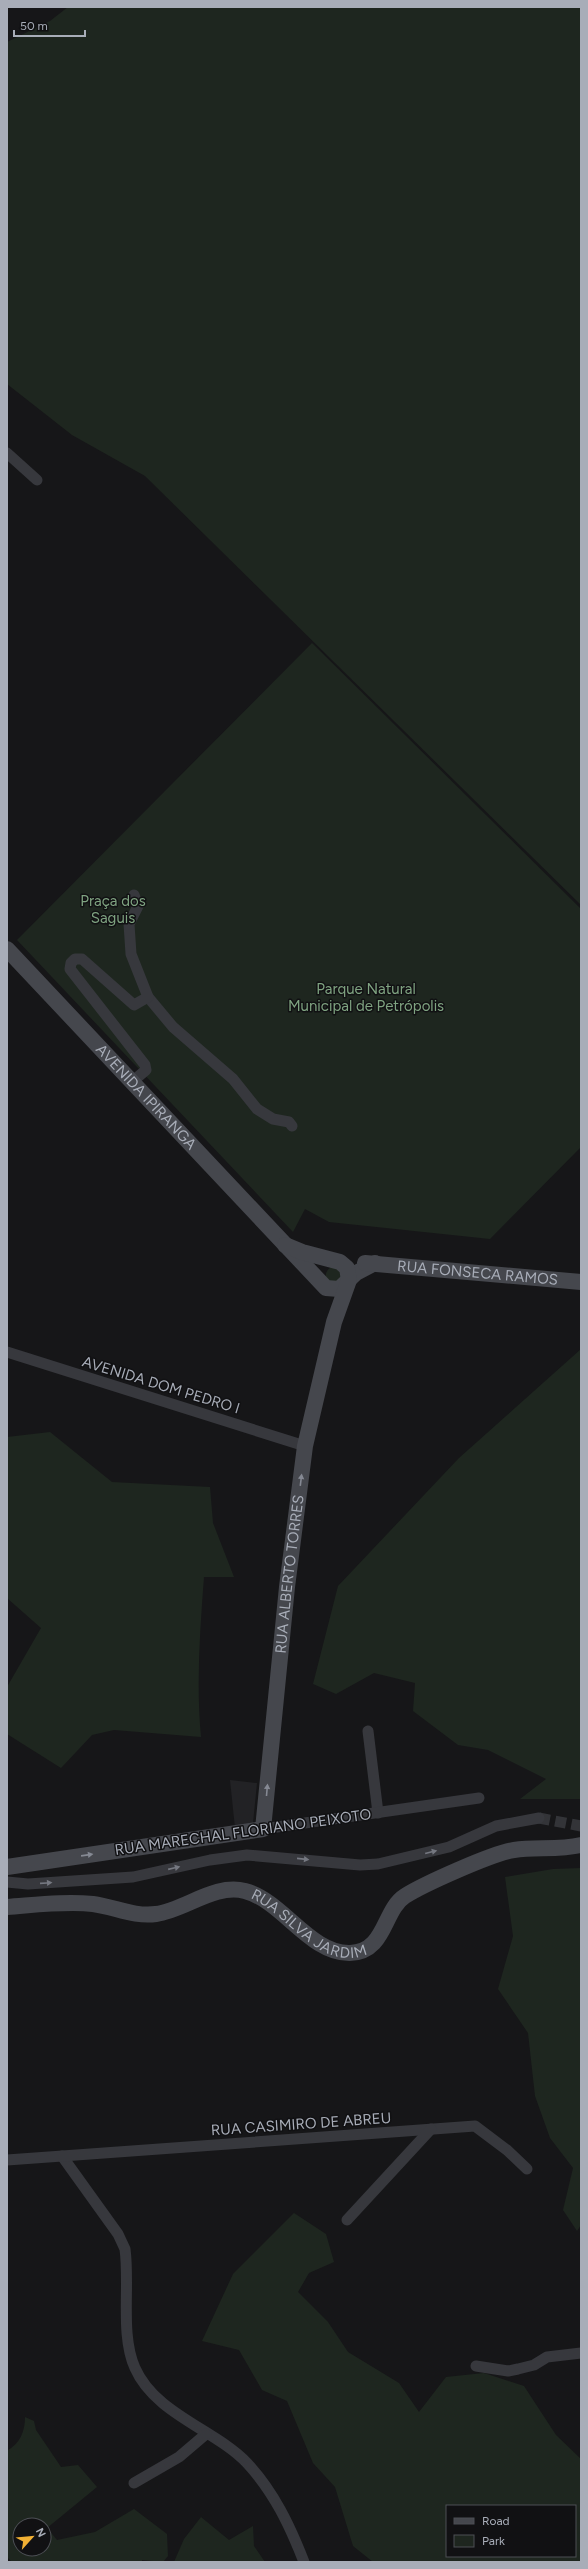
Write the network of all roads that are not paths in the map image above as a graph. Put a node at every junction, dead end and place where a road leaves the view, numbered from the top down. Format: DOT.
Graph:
graph roads {
  1 [pos="7,453"];
  2 [pos="37,480"];
  3 [pos="134,895"];
  4 [pos="7,949"];
  5 [pos="148,997"];
  6 [pos="133,1081"];
  7 [pos="292,1126"];
  8 [pos="285,1245"];
  9 [pos="336,1261"];
  10 [pos="375,1263"];
  11 [pos="349,1280"];
  12 [pos="581,1282"];
  13 [pos="322,1284"];
  14 [pos="334,1322"];
  15 [pos="7,1352"];
  16 [pos="305,1446"];
  17 [pos="368,1731"];
  18 [pos="479,1798"];
  19 [pos="378,1813"];
  20 [pos="539,1818"];
  21 [pos="263,1829"];
  22 [pos="581,1845"];
  23 [pos="7,1867"];
  24 [pos="7,1882"];
  25 [pos="7,1907"];
  26 [pos="431,2129"];
  27 [pos="62,2156"];
  28 [pos="7,2160"];
  29 [pos="527,2169"];
  30 [pos="347,2220"];
  31 [pos="581,2353"];
  32 [pos="476,2366"];
  33 [pos="206,2434"];
  34 [pos="134,2483"];
  35 [pos="304,2562"];
  1 -- 2 [label="street"];
  3 -- 5 [label="street"];
  4 -- 6 [label="main road, AVENIDA IPIRANGA"];
  5 -- 6 [label="street"];
  5 -- 7 [label="street"];
  6 -- 8 [label="main road, AVENIDA IPIRANGA"];
  8 -- 9 [label="main road, AVENIDA IPIRANGA"];
  8 -- 13 [label="main road, AVENIDA IPIRANGA"];
  9 -- 10 [label="main road, RUA FONSECA RAMOS"];
  9 -- 11 [label="main road"];
  9 -- 13 [label="main road"];
  10 -- 11 [label="main road"];
  10 -- 12 [label="main road, RUA FONSECA RAMOS"];
  11 -- 13 [label="main road"];
  11 -- 14 [label="main road, RUA ALBERTO TORRES"];
  13 -- 14 [label="main road"];
  14 -- 16 [label="main road, RUA ALBERTO TORRES"];
  15 -- 16 [label="street, AVENIDA DOM PEDRO I"];
  21 -- 16 [label="main road, RUA ALBERTO TORRES, one-way"];
  17 -- 19 [label="street"];
  18 -- 19 [label="street, RUA MARECHAL FLORIANO PEIXOTO"];
  19 -- 21 [label="street, RUA MARECHAL FLORIANO PEIXOTO"];
  24 -- 20 [label="street, one-way"];
  23 -- 21 [label="main road, RUA MARECHAL FLORIANO PEIXOTO, one-way"];
  22 -- 25 [label="main road, RUA SILVA JARDIM"];
  26 -- 27 [label="street, RUA CASIMIRO DE ABREU"];
  26 -- 29 [label="street, RUA CASIMIRO DE ABREU"];
  26 -- 30 [label="street"];
  27 -- 28 [label="street, RUA CASIMIRO DE ABREU"];
  27 -- 33 [label="street"];
  31 -- 32 [label="street"];
  33 -- 34 [label="street"];
  33 -- 35 [label="street"];
}
